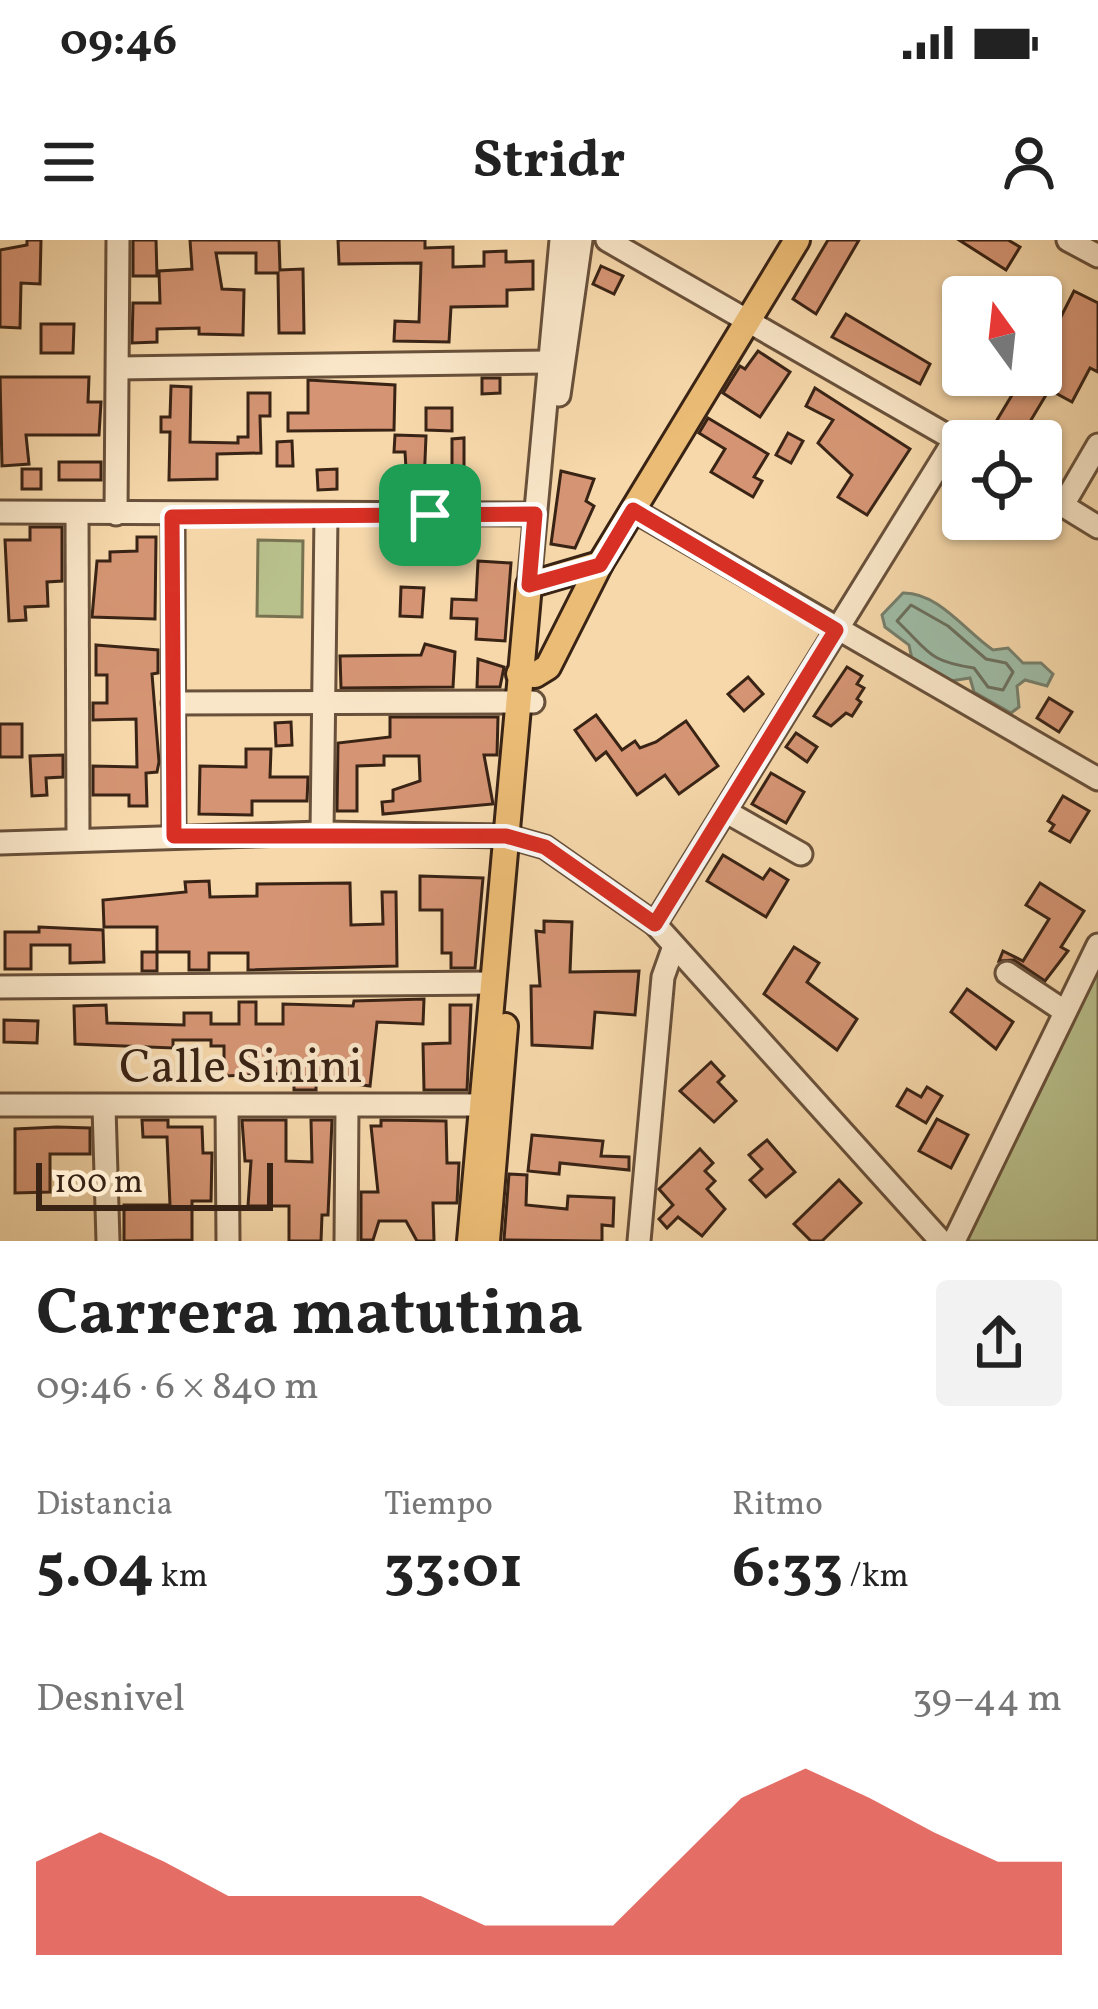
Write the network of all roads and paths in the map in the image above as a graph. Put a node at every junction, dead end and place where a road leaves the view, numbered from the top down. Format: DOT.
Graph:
graph roads {
  1 [pos="118,240"];
  2 [pos="561,240"];
  3 [pos="581,240"];
  4 [pos="608,240"];
  5 [pos="797,240"];
  6 [pos="1068,240"];
  7 [pos="1098,256"];
  8 [pos="751,320"];
  9 [pos="548,362"];
  10 [pos="119,368"];
  11 [pos="942,431"];
  12 [pos="1098,445"];
  13 [pos="942,467"];
  14 [pos="1063,506"];
  15 [pos="633,510"];
  16 [pos="0,512"];
  17 [pos="77,514"];
  18 [pos="116,514"];
  19 [pos="535,514"];
  20 [pos="326,516"];
  21 [pos="172,517"];
  22 [pos="1098,527"];
  23 [pos="600,565"];
  24 [pos="536,583"];
  25 [pos="836,630"];
  26 [pos="527,674"];
  27 [pos="324,702"];
  28 [pos="173,703"];
  29 [pos="524,703"];
  30 [pos="1098,779"];
  31 [pos="724,812"];
  32 [pos="322,833"];
  33 [pos="174,836"];
  34 [pos="78,837"];
  35 [pos="513,838"];
  36 [pos="0,842"];
  37 [pos="801,854"];
  38 [pos="655,924"];
  39 [pos="1098,945"];
  40 [pos="673,950"];
  41 [pos="1007,974"];
  42 [pos="492,983"];
  43 [pos="0,988"];
  44 [pos="1064,1011"];
  45 [pos="0,1105"];
  46 [pos="481,1106"];
  47 [pos="104,1107"];
  48 [pos="226,1107"];
  49 [pos="346,1107"];
  50 [pos="645,1237"];
  51 [pos="108,1241"];
  52 [pos="228,1241"];
  53 [pos="346,1241"];
  54 [pos="470,1241"];
  55 [pos="488,1241"];
  56 [pos="941,1241"];
  57 [pos="953,1241"];
  1 -- 10 [label="street"];
  2 -- 9 [label="street"];
  3 -- 24 [label="street"];
  4 -- 8 [label="street"];
  5 -- 8 [label="main road"];
  6 -- 7 [label="street"];
  8 -- 11 [label="street"];
  8 -- 15 [label="main road"];
  9 -- 10 [label="street"];
  9 -- 19 [label="street"];
  10 -- 18 [label="street"];
  12 -- 14 [label="street"];
  13 -- 25 [label="street"];
  14 -- 22 [label="street"];
  15 -- 23 [label="main road"];
  15 -- 25 [label="street"];
  16 -- 17 [label="street"];
  17 -- 18 [label="street"];
  17 -- 34 [label="street"];
  18 -- 21 [label="street"];
  19 -- 20 [label="street"];
  19 -- 24 [label="street"];
  20 -- 21 [label="street"];
  20 -- 27 [label="street"];
  21 -- 28 [label="street"];
  23 -- 24 [label="main road"];
  23 -- 26 [label="main road"];
  24 -- 26 [label="main road"];
  25 -- 30 [label="street"];
  25 -- 31 [label="street"];
  26 -- 29 [label="main road"];
  27 -- 28 [label="street"];
  27 -- 29 [label="street"];
  27 -- 32 [label="street"];
  28 -- 33 [label="street"];
  29 -- 35 [label="main road"];
  31 -- 37 [label="street"];
  31 -- 38 [label="street"];
  32 -- 33 [label="street"];
  32 -- 35 [label="street"];
  33 -- 34 [label="street"];
  34 -- 36 [label="street"];
  35 -- 38 [label="street"];
  35 -- 42 [label="main road"];
  35 -- 55 [label="main road"];
  38 -- 40 [label="street"];
  39 -- 44 [label="street"];
  40 -- 50 [label="street"];
  40 -- 56 [label="street"];
  41 -- 44 [label="street"];
  42 -- 43 [label="street"];
  42 -- 46 [label="main road"];
  44 -- 57 [label="street"];
  45 -- 47 [label="street, Calle Sinini"];
  46 -- 49 [label="street, Calle Sinini"];
  46 -- 54 [label="main road"];
  47 -- 48 [label="street, Calle Sinini"];
  47 -- 51 [label="street"];
  48 -- 49 [label="street, Calle Sinini"];
  48 -- 52 [label="street"];
  49 -- 53 [label="street"];
}
